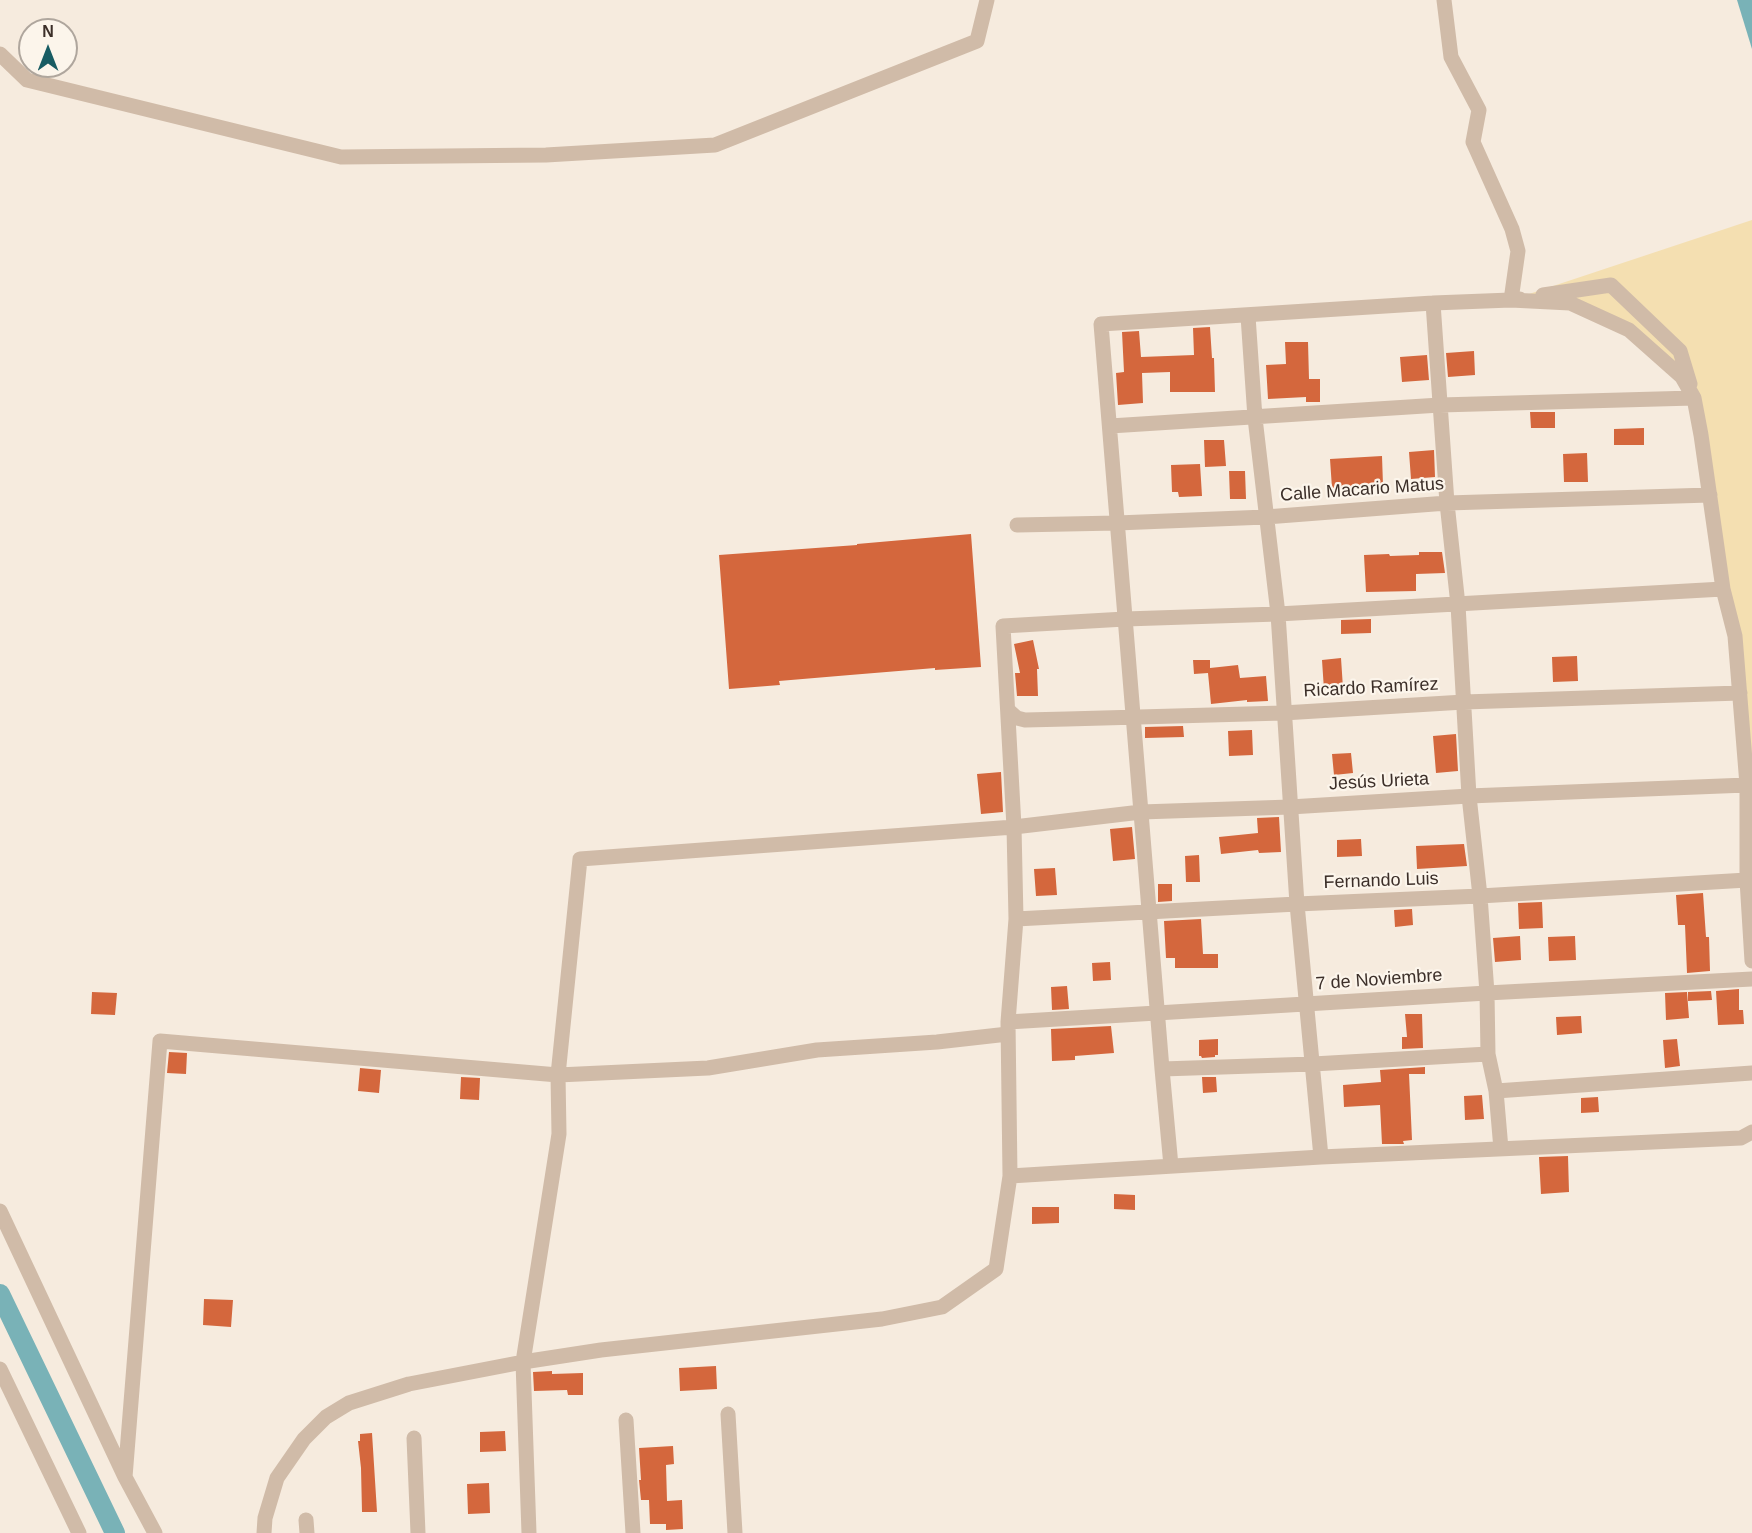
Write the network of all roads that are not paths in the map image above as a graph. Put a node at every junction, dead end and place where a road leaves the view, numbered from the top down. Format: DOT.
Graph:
graph roads {
  1 [pos="987,0"];
  2 [pos="1444,0"];
  3 [pos="0,54"];
  4 [pos="1511,300"];
  5 [pos="1433,303"];
  6 [pos="1248,316"];
  7 [pos="1694,398"];
  8 [pos="1440,405"];
  9 [pos="1255,418"];
  10 [pos="1110,426"];
  11 [pos="1710,495"];
  12 [pos="1447,503"];
  13 [pos="1266,517"];
  14 [pos="1117,523"];
  15 [pos="1017,525"];
  16 [pos="1723,590"];
  17 [pos="1458,604"];
  18 [pos="1278,614"];
  19 [pos="1125,619"];
  20 [pos="1740,693"];
  21 [pos="1464,702"];
  22 [pos="1008,710"];
  23 [pos="1283,713"];
  24 [pos="1133,717"];
  25 [pos="1747,785"];
  26 [pos="1469,796"];
  27 [pos="1290,807"];
  28 [pos="1141,812"];
  29 [pos="1014,827"];
  30 [pos="1747,880"];
  31 [pos="1480,896"];
  32 [pos="1297,904"];
  33 [pos="1149,913"];
  34 [pos="1016,919"];
  35 [pos="1752,961"];
  36 [pos="1752,979"];
  37 [pos="1487,993"];
  38 [pos="1306,1005"];
  39 [pos="1157,1013"];
  40 [pos="1008,1028"];
  41 [pos="1488,1054"];
  42 [pos="1313,1064"];
  43 [pos="1162,1069"];
  44 [pos="1752,1072"];
  45 [pos="558,1075"];
  46 [pos="1496,1091"];
  47 [pos="1752,1132"];
  48 [pos="1501,1149"];
  49 [pos="1321,1157"];
  50 [pos="1171,1166"];
  51 [pos="1010,1176"];
  52 [pos="0,1211"];
  53 [pos="524,1362"];
  54 [pos="0,1369"];
  55 [pos="728,1414"];
  56 [pos="626,1420"];
  57 [pos="414,1438"];
  58 [pos="125,1477"];
  59 [pos="80,1533"];
  60 [pos="155,1533"];
  61 [pos="264,1533"];
  62 [pos="418,1533"];
  63 [pos="529,1533"];
  64 [pos="633,1533"];
  65 [pos="735,1533"];
  1 -- 3 [label="street"];
  2 -- 4 [label="street"];
  4 -- 5 [label="street"];
  4 -- 7 [label="street"];
  4 -- 7 [label="street"];
  5 -- 6 [label="street"];
  5 -- 8 [label="street"];
  6 -- 9 [label="street"];
  6 -- 10 [label="street"];
  7 -- 8 [label="street"];
  7 -- 11 [label="street"];
  8 -- 9 [label="street"];
  8 -- 12 [label="street"];
  9 -- 10 [label="street"];
  9 -- 13 [label="street"];
  10 -- 14 [label="street"];
  11 -- 12 [label="street, Calle Macario Matus"];
  11 -- 16 [label="street"];
  12 -- 13 [label="street, Calle Macario Matus"];
  12 -- 17 [label="street"];
  13 -- 14 [label="street, Calle Macario Matus"];
  13 -- 18 [label="street"];
  14 -- 15 [label="street, Calle Macario Matus"];
  14 -- 19 [label="street"];
  16 -- 17 [label="street"];
  16 -- 20 [label="street"];
  17 -- 18 [label="street"];
  17 -- 21 [label="street"];
  18 -- 19 [label="street"];
  18 -- 23 [label="street"];
  19 -- 22 [label="street"];
  19 -- 24 [label="street"];
  20 -- 21 [label="street, Ricardo Ramírez"];
  20 -- 25 [label="street"];
  21 -- 23 [label="street, Ricardo Ramírez"];
  21 -- 26 [label="street"];
  22 -- 24 [label="street, Ricardo Ramírez"];
  22 -- 29 [label="street"];
  23 -- 24 [label="street, Ricardo Ramírez"];
  23 -- 27 [label="street"];
  24 -- 28 [label="street"];
  25 -- 26 [label="street, Jesús Urieta"];
  25 -- 30 [label="street"];
  26 -- 27 [label="street, Jesús Urieta"];
  26 -- 31 [label="street"];
  27 -- 28 [label="street, Jesús Urieta"];
  27 -- 32 [label="street"];
  28 -- 29 [label="street, Jesús Urieta"];
  28 -- 33 [label="street"];
  29 -- 34 [label="street"];
  29 -- 45 [label="street, Jesús Urieta"];
  30 -- 31 [label="street, Fernando Luis"];
  30 -- 35 [label="street"];
  31 -- 32 [label="street, Fernando Luis"];
  31 -- 37 [label="street"];
  32 -- 33 [label="street, Fernando Luis"];
  32 -- 38 [label="street"];
  33 -- 34 [label="street, Fernando Luis"];
  33 -- 39 [label="street"];
  34 -- 40 [label="street"];
  36 -- 37 [label="street, 7 de Noviembre"];
  37 -- 38 [label="street, 7 de Noviembre"];
  37 -- 41 [label="street"];
  38 -- 39 [label="street, 7 de Noviembre"];
  38 -- 42 [label="street"];
  39 -- 40 [label="street, 7 de Noviembre"];
  39 -- 43 [label="street"];
  40 -- 45 [label="street, 7 de Noviembre"];
  40 -- 51 [label="street"];
  41 -- 42 [label="street"];
  41 -- 46 [label="street"];
  42 -- 43 [label="street"];
  42 -- 49 [label="street"];
  43 -- 50 [label="street"];
  44 -- 46 [label="street"];
  45 -- 53 [label="street"];
  45 -- 58 [label="street, 7 de Noviembre"];
  46 -- 48 [label="street"];
  47 -- 48 [label="street"];
  48 -- 49 [label="street"];
  49 -- 50 [label="street"];
  50 -- 51 [label="street"];
  51 -- 53 [label="street"];
  52 -- 58 [label="street"];
  53 -- 61 [label="street"];
  53 -- 63 [label="street"];
  54 -- 59 [label="street"];
  55 -- 65 [label="street"];
  56 -- 64 [label="street"];
  57 -- 62 [label="street"];
  58 -- 60 [label="street"];
}
